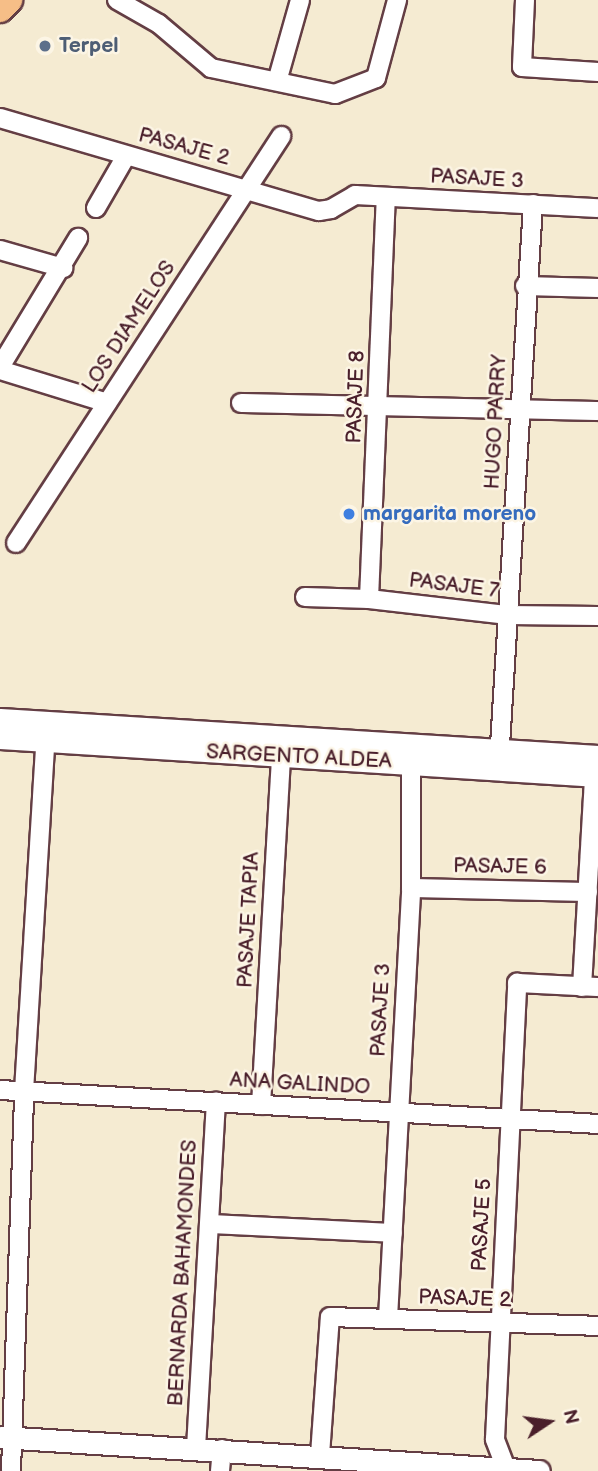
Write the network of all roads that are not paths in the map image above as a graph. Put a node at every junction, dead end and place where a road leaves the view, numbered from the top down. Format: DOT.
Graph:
graph roads {
  1 [pos="9,0"];
  2 [pos="117,0"];
  3 [pos="300,0"];
  4 [pos="397,0"];
  5 [pos="525,0"];
  6 [pos="0,9"];
  7 [pos="598,72"];
  8 [pos="278,78"];
  9 [pos="0,118"];
  10 [pos="281,136"];
  11 [pos="126,156"];
  12 [pos="246,187"];
  13 [pos="355,195"];
  14 [pos="386,197"];
  15 [pos="533,204"];
  16 [pos="96,208"];
  17 [pos="598,208"];
  18 [pos="78,238"];
  19 [pos="0,250"];
  20 [pos="63,268"];
  21 [pos="525,286"];
  22 [pos="598,288"];
  23 [pos="0,369"];
  24 [pos="107,403"];
  25 [pos="241,403"];
  26 [pos="379,406"];
  27 [pos="520,407"];
  28 [pos="598,411"];
  29 [pos="16,543"];
  30 [pos="305,597"];
  31 [pos="369,599"];
  32 [pos="508,615"];
  33 [pos="598,616"];
  34 [pos="0,719"];
  35 [pos="46,732"];
  36 [pos="0,738"];
  37 [pos="282,748"];
  38 [pos="411,755"];
  39 [pos="499,760"];
  40 [pos="597,769"];
  41 [pos="411,888"];
  42 [pos="588,892"];
  43 [pos="590,987"];
  44 [pos="0,1090"];
  45 [pos="24,1091"];
  46 [pos="216,1102"];
  47 [pos="261,1105"];
  48 [pos="398,1112"];
  49 [pos="510,1120"];
  50 [pos="598,1124"];
  51 [pos="210,1224"];
  52 [pos="393,1233"];
  53 [pos="388,1318"];
  54 [pos="499,1323"];
  55 [pos="598,1326"];
  56 [pos="6,1437"];
  57 [pos="195,1448"];
  58 [pos="222,1449"];
  59 [pos="320,1455"];
  60 [pos="377,1464"];
  61 [pos="507,1469"];
  62 [pos="11,1471"];
  63 [pos="220,1471"];
  64 [pos="539,1471"];
  1 -- 6 [label="main road"];
  2 -- 8 [label="street"];
  3 -- 8 [label="street"];
  4 -- 8 [label="street"];
  5 -- 7 [label="street"];
  9 -- 11 [label="street, PASAJE 2"];
  10 -- 12 [label="street, LOS DIAMELOS"];
  11 -- 12 [label="street, PASAJE 2"];
  11 -- 16 [label="street"];
  12 -- 13 [label="street, PASAJE 2"];
  12 -- 24 [label="street, LOS DIAMELOS"];
  13 -- 14 [label="street, PASAJE 3"];
  14 -- 15 [label="street, PASAJE 3"];
  14 -- 26 [label="street, PASAJE 8"];
  15 -- 17 [label="street, PASAJE 3"];
  15 -- 21 [label="street, HUGO PARRY"];
  18 -- 20 [label="street"];
  19 -- 20 [label="street"];
  20 -- 23 [label="street"];
  21 -- 22 [label="street"];
  21 -- 27 [label="street, HUGO PARRY"];
  23 -- 24 [label="street"];
  24 -- 29 [label="street, LOS DIAMELOS"];
  25 -- 26 [label="street"];
  26 -- 27 [label="street"];
  26 -- 31 [label="street, PASAJE 8"];
  27 -- 28 [label="street"];
  27 -- 32 [label="street, HUGO PARRY"];
  30 -- 31 [label="street, PASAJE 7"];
  31 -- 32 [label="street, PASAJE 7"];
  32 -- 33 [label="street, PASAJE 7"];
  32 -- 39 [label="street, HUGO PARRY"];
  34 -- 35 [label="street, SARGENTO ALDEA"];
  35 -- 36 [label="street, SARGENTO ALDEA"];
  35 -- 37 [label="street, SARGENTO ALDEA"];
  35 -- 45 [label="street"];
  37 -- 38 [label="street, SARGENTO ALDEA"];
  37 -- 47 [label="street, PASAJE TAPIA"];
  38 -- 39 [label="street, SARGENTO ALDEA"];
  38 -- 41 [label="street, PASAJE 3"];
  39 -- 40 [label="street, SARGENTO ALDEA"];
  40 -- 42 [label="street"];
  41 -- 42 [label="street, PASAJE 6"];
  41 -- 48 [label="street, PASAJE 3"];
  42 -- 43 [label="street"];
  43 -- 49 [label="street, PASAJE 5"];
  44 -- 45 [label="street, ANA GALINDO"];
  45 -- 46 [label="street, ANA GALINDO"];
  45 -- 56 [label="street"];
  46 -- 47 [label="street, ANA GALINDO"];
  46 -- 51 [label="street, BERNARDA BAHAMONDES"];
  47 -- 48 [label="street, ANA GALINDO"];
  48 -- 49 [label="street, ANA GALINDO"];
  48 -- 52 [label="street, PASAJE 3"];
  49 -- 50 [label="street, ANA GALINDO"];
  49 -- 54 [label="street, PASAJE 5"];
  51 -- 52 [label="street"];
  51 -- 57 [label="street, BERNARDA BAHAMONDES"];
  52 -- 53 [label="street, PASAJE 3"];
  53 -- 54 [label="street, PASAJE 2"];
  53 -- 59 [label="street, PASAJE 2"];
  54 -- 55 [label="street, PASAJE 2"];
  54 -- 61 [label="street, PASAJE 5"];
  56 -- 57 [label="street"];
  56 -- 62 [label="street"];
  57 -- 58 [label="street"];
  58 -- 59 [label="street"];
  58 -- 63 [label="street"];
  59 -- 60 [label="street"];
  60 -- 61 [label="street"];
  61 -- 64 [label="street"];
}
